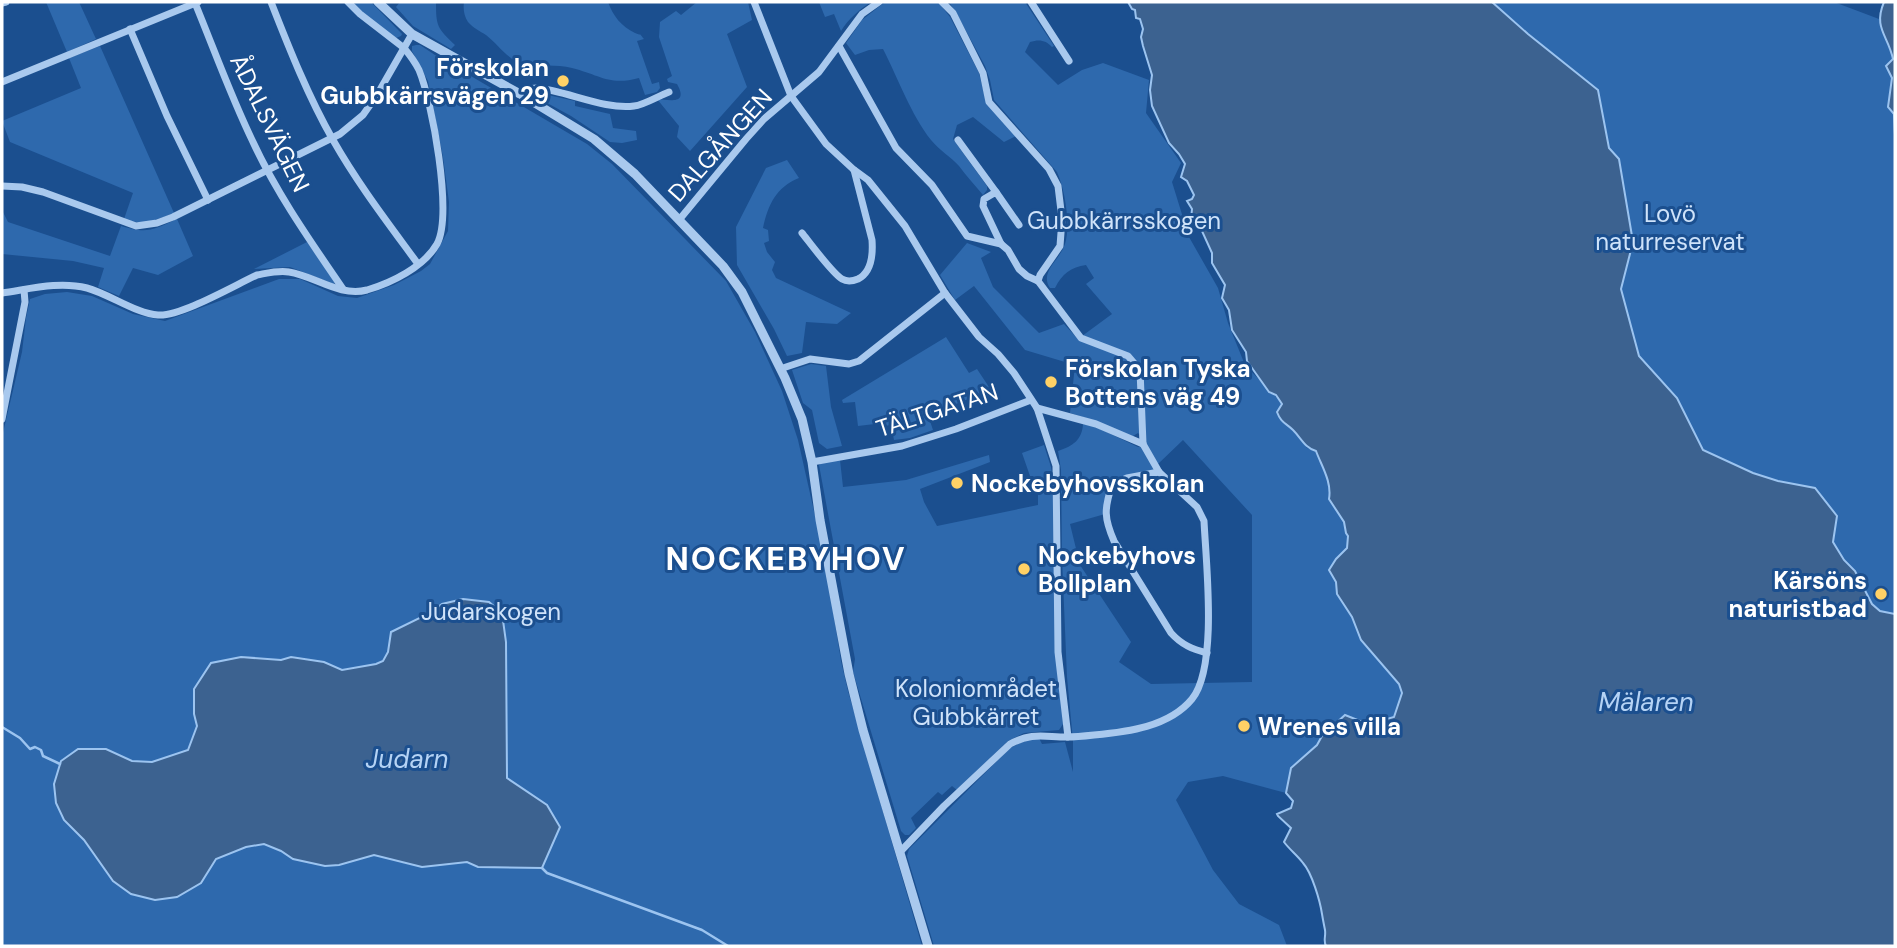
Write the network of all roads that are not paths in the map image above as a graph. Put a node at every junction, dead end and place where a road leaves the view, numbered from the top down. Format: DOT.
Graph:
graph roads {
  1 [pos="197,2"];
  2 [pos="271,2"];
  3 [pos="348,2"];
  4 [pos="378,2"];
  5 [pos="754,2"];
  6 [pos="879,2"];
  7 [pos="942,2"];
  8 [pos="1031,2"];
  9 [pos="130,29"];
  10 [pos="412,34"];
  11 [pos="839,46"];
  12 [pos="404,48"];
  13 [pos="1069,61"];
  14 [pos="2,82"];
  15 [pos="669,92"];
  16 [pos="520,94"];
  17 [pos="790,96"];
  18 [pos="332,139"];
  19 [pos="958,140"];
  20 [pos="853,169"];
  21 [pos="267,170"];
  22 [pos="2,186"];
  23 [pos="996,192"];
  24 [pos="208,200"];
  25 [pos="679,220"];
  26 [pos="1019,225"];
  27 [pos="802,233"];
  28 [pos="1001,244"];
  29 [pos="418,264"];
  30 [pos="1038,281"];
  31 [pos="343,289"];
  32 [pos="24,290"];
  33 [pos="2,293"];
  34 [pos="945,293"];
  35 [pos="780,369"];
  36 [pos="1031,400"];
  37 [pos="1037,408"];
  38 [pos="2,419"];
  39 [pos="1143,444"];
  40 [pos="812,462"];
  41 [pos="1159,472"];
  42 [pos="1207,653"];
  43 [pos="1068,737"];
  44 [pos="900,852"];
  45 [pos="928,946"];
  1 -- 9 [label="street"];
  1 -- 21 [label="street, ÅDALSVÄGEN"];
  2 -- 18 [label="street"];
  3 -- 12 [label="street"];
  4 -- 10 [label="street"];
  5 -- 17 [label="street"];
  6 -- 11 [label="street, DALGÅNGEN"];
  7 -- 30 [label="street"];
  8 -- 13 [label="street"];
  9 -- 14 [label="street"];
  9 -- 24 [label="street"];
  10 -- 12 [label="street"];
  10 -- 16 [label="street"];
  11 -- 17 [label="street, DALGÅNGEN"];
  11 -- 28 [label="street"];
  12 -- 18 [label="street"];
  12 -- 29 [label="street"];
  15 -- 16 [label="street"];
  16 -- 25 [label="street"];
  17 -- 20 [label="street"];
  17 -- 25 [label="street, DALGÅNGEN"];
  18 -- 21 [label="street"];
  18 -- 29 [label="street"];
  19 -- 23 [label="street"];
  20 -- 27 [label="street"];
  20 -- 34 [label="street"];
  21 -- 24 [label="street"];
  21 -- 31 [label="street, ÅDALSVÄGEN"];
  22 -- 24 [label="street"];
  23 -- 26 [label="street"];
  23 -- 28 [label="street"];
  25 -- 35 [label="street"];
  28 -- 30 [label="street"];
  29 -- 31 [label="street"];
  30 -- 39 [label="street"];
  31 -- 32 [label="street"];
  32 -- 33 [label="street"];
  32 -- 38 [label="street"];
  34 -- 35 [label="street"];
  34 -- 36 [label="street"];
  35 -- 40 [label="street"];
  36 -- 37 [label="street"];
  36 -- 40 [label="street, TÄLTGATAN"];
  37 -- 39 [label="street, TÄLTGATAN"];
  37 -- 43 [label="street"];
  39 -- 41 [label="street"];
  40 -- 44 [label="street"];
  41 -- 42 [label="street"];
  41 -- 42 [label="street"];
  42 -- 43 [label="street"];
  43 -- 44 [label="street"];
  44 -- 45 [label="street"];
}
